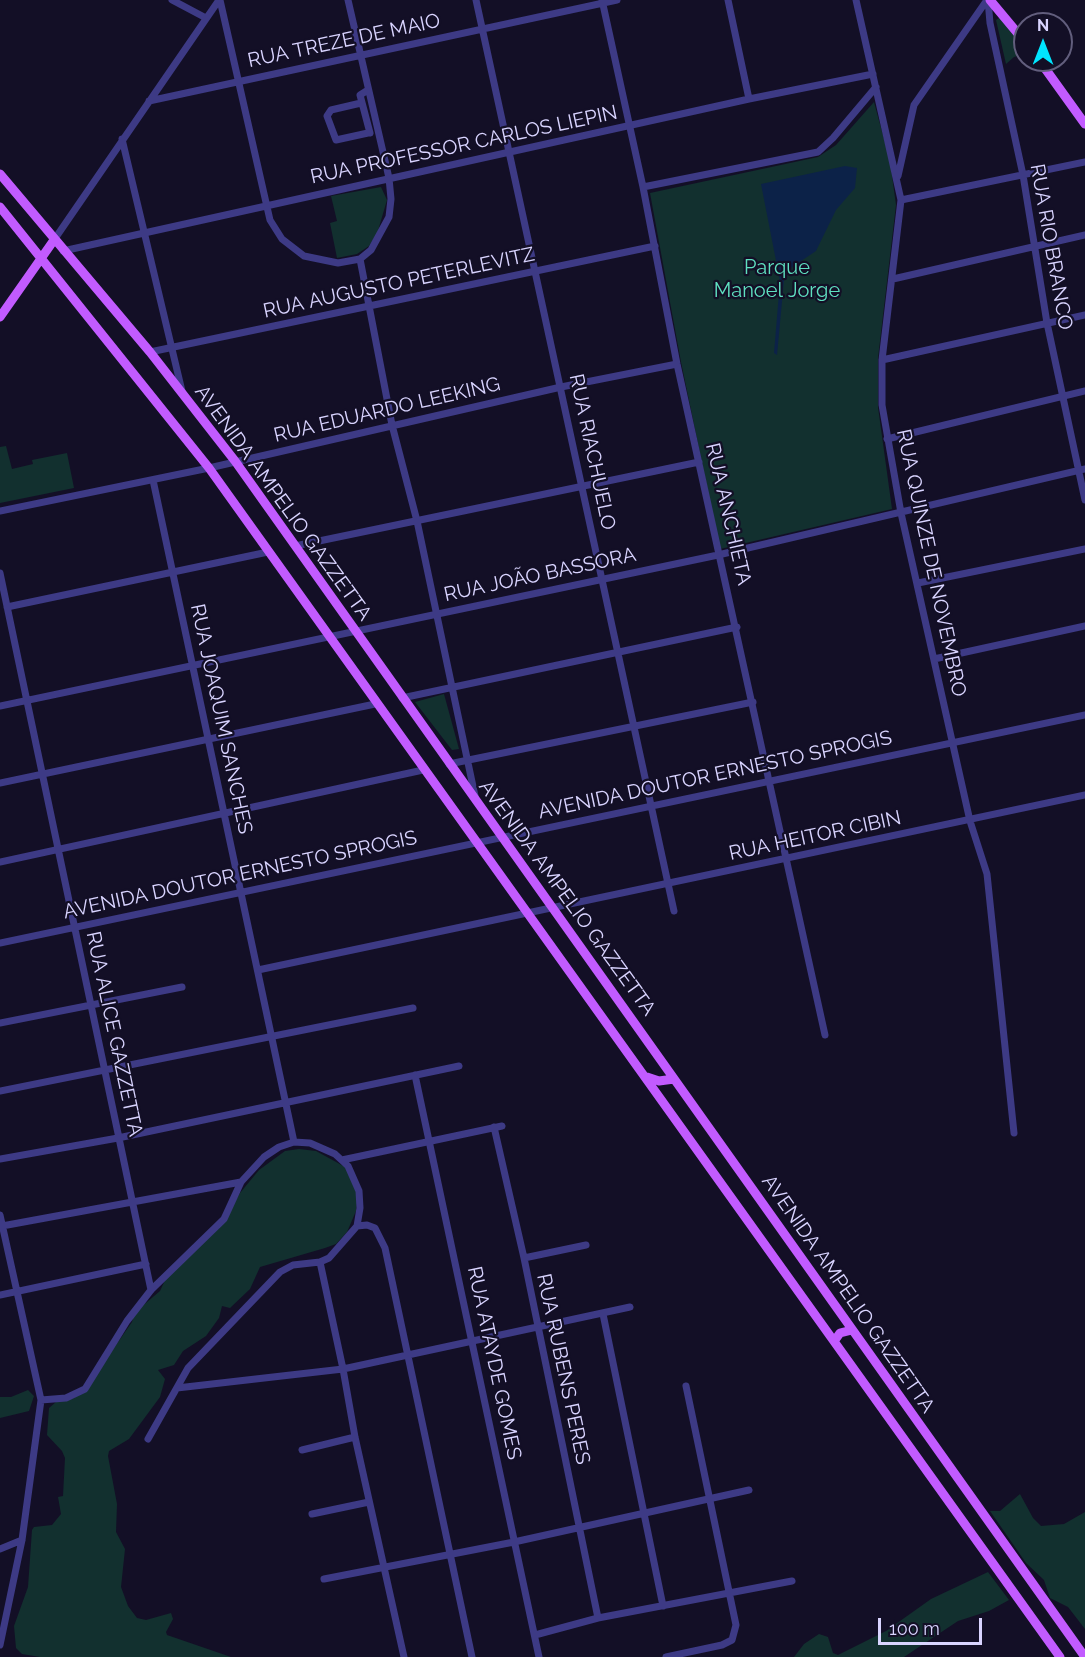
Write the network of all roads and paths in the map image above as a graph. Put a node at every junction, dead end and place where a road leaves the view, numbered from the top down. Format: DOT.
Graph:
graph roads {
  1 [pos="172,0"];
  2 [pos="219,0"];
  3 [pos="348,0"];
  4 [pos="476,0"];
  5 [pos="617,0"];
  6 [pos="728,0"];
  7 [pos="856,0"];
  8 [pos="988,0"];
  9 [pos="603,2"];
  10 [pos="206,18"];
  11 [pos="483,28"];
  12 [pos="1013,28"];
  13 [pos="359,55"];
  14 [pos="1048,72"];
  15 [pos="873,74"];
  16 [pos="237,81"];
  17 [pos="876,87"];
  18 [pos="368,90"];
  19 [pos="749,99"];
  20 [pos="148,101"];
  21 [pos="361,103"];
  22 [pos="1085,124"];
  23 [pos="630,127"];
  24 [pos="378,132"];
  25 [pos="368,133"];
  26 [pos="122,139"];
  27 [pos="510,151"];
  28 [pos="1085,162"];
  29 [pos="0,174"];
  30 [pos="1023,175"];
  31 [pos="389,178"];
  32 [pos="898,178"];
  33 [pos="643,186"];
  34 [pos="901,200"];
  35 [pos="266,205"];
  36 [pos="0,207"];
  37 [pos="143,231"];
  38 [pos="1085,235"];
  39 [pos="54,240"];
  40 [pos="655,246"];
  41 [pos="1035,247"];
  42 [pos="63,251"];
  43 [pos="42,258"];
  44 [pos="360,259"];
  45 [pos="535,270"];
  46 [pos="893,279"];
  47 [pos="371,307"];
  48 [pos="1085,315"];
  49 [pos="0,317"];
  50 [pos="1047,323"];
  51 [pos="171,348"];
  52 [pos="150,352"];
  53 [pos="882,360"];
  54 [pos="677,364"];
  55 [pos="561,387"];
  56 [pos="1085,392"];
  57 [pos="1063,396"];
  58 [pos="184,398"];
  59 [pos="393,425"];
  60 [pos="887,439"];
  61 [pos="235,461"];
  62 [pos="699,462"];
  63 [pos="208,468"];
  64 [pos="1082,469"];
  65 [pos="153,480"];
  66 [pos="581,486"];
  67 [pos="1085,500"];
  68 [pos="0,511"];
  69 [pos="901,513"];
  70 [pos="417,521"];
  71 [pos="295,546"];
  72 [pos="1085,549"];
  73 [pos="268,552"];
  74 [pos="718,555"];
  75 [pos="173,572"];
  76 [pos="0,573"];
  77 [pos="602,578"];
  78 [pos="918,583"];
  79 [pos="7,607"];
  80 [pos="436,614"];
  81 [pos="1085,626"];
  82 [pos="737,627"];
  83 [pos="355,631"];
  84 [pos="330,636"];
  85 [pos="619,654"];
  86 [pos="934,659"];
  87 [pos="193,663"];
  88 [pos="452,686"];
  89 [pos="402,698"];
  90 [pos="26,700"];
  91 [pos="753,702"];
  92 [pos="375,704"];
  93 [pos="0,706"];
  94 [pos="1085,715"];
  95 [pos="636,727"];
  96 [pos="208,739"];
  97 [pos="953,742"];
  98 [pos="468,760"];
  99 [pos="449,764"];
  100 [pos="423,770"];
  101 [pos="42,774"];
  102 [pos="770,782"];
  103 [pos="0,783"];
  104 [pos="1085,795"];
  105 [pos="477,804"];
  106 [pos="651,806"];
  107 [pos="225,813"];
  108 [pos="970,821"];
  109 [pos="501,837"];
  110 [pos="475,842"];
  111 [pos="57,849"];
  112 [pos="787,859"];
  113 [pos="0,862"];
  114 [pos="668,883"];
  115 [pos="241,892"];
  116 [pos="550,908"];
  117 [pos="674,911"];
  118 [pos="527,913"];
  119 [pos="75,927"];
  120 [pos="0,943"];
  121 [pos="258,970"];
  122 [pos="182,987"];
  123 [pos="90,1006"];
  124 [pos="413,1008"];
  125 [pos="0,1023"];
  126 [pos="825,1035"];
  127 [pos="272,1036"];
  128 [pos="459,1066"];
  129 [pos="105,1071"];
  130 [pos="415,1075"];
  131 [pos="645,1076"];
  132 [pos="674,1079"];
  133 [pos="0,1091"];
  134 [pos="287,1102"];
  135 [pos="502,1126"];
  136 [pos="494,1127"];
  137 [pos="1014,1133"];
  138 [pos="118,1138"];
  139 [pos="431,1140"];
  140 [pos="294,1142"];
  141 [pos="0,1159"];
  142 [pos="342,1160"];
  143 [pos="241,1182"];
  144 [pos="133,1202"];
  145 [pos="0,1215"];
  146 [pos="2,1226"];
  147 [pos="357,1226"];
  148 [pos="586,1245"];
  149 [pos="524,1258"];
  150 [pos="320,1262"];
  151 [pos="146,1264"];
  152 [pos="151,1290"];
  153 [pos="16,1292"];
  154 [pos="0,1295"];
  155 [pos="630,1307"];
  156 [pos="603,1314"];
  157 [pos="538,1327"];
  158 [pos="852,1330"];
  159 [pos="835,1340"];
  160 [pos="472,1341"];
  161 [pos="408,1355"];
  162 [pos="343,1369"];
  163 [pos="686,1386"];
  164 [pos="177,1388"];
  165 [pos="41,1400"];
  166 [pos="355,1437"];
  167 [pos="148,1439"];
  168 [pos="302,1450"];
  169 [pos="749,1490"];
  170 [pos="710,1499"];
  171 [pos="369,1502"];
  172 [pos="645,1512"];
  173 [pos="312,1514"];
  174 [pos="579,1528"];
  175 [pos="22,1540"];
  176 [pos="514,1542"];
  177 [pos="0,1549"];
  178 [pos="450,1555"];
  179 [pos="384,1567"];
  180 [pos="324,1579"];
  181 [pos="792,1581"];
  182 [pos="729,1594"];
  183 [pos="663,1606"];
  184 [pos="598,1618"];
  185 [pos="535,1635"];
  186 [pos="0,1645"];
  187 [pos="404,1657"];
  188 [pos="472,1657"];
  189 [pos="539,1657"];
  190 [pos="666,1657"];
  191 [pos="1060,1657"];
  192 [pos="1085,1657"];
  1 -- 10 [label="street"];
  2 -- 10 [label="street"];
  2 -- 16 [label="street"];
  3 -- 13 [label="street"];
  4 -- 11 [label="street, RUA RIACHUELO"];
  5 -- 9 [label="street, RUA TREZE DE MAIO"];
  6 -- 19 [label="street"];
  7 -- 15 [label="street, RUA QUINZE DE NOVEMBRO"];
  8 -- 12 [label="main road"];
  8 -- 30 [label="street, RUA RIO BRANCO"];
  8 -- 32 [label="street"];
  9 -- 11 [label="street, RUA TREZE DE MAIO"];
  9 -- 23 [label="street, RUA ANCHIETA"];
  10 -- 20 [label="street"];
  11 -- 13 [label="street, RUA TREZE DE MAIO"];
  11 -- 27 [label="street, RUA RIACHUELO"];
  13 -- 16 [label="street, RUA TREZE DE MAIO"];
  13 -- 18 [label="street"];
  14 -- 22 [label="main road"];
  15 -- 17 [label="street, RUA QUINZE DE NOVEMBRO"];
  15 -- 19 [label="street, RUA PROFESSOR CARLOS LIEPIN"];
  16 -- 20 [label="street, RUA TREZE DE MAIO"];
  16 -- 35 [label="street"];
  17 -- 32 [label="street, RUA QUINZE DE NOVEMBRO"];
  17 -- 33 [label="street"];
  18 -- 21 [label="street"];
  18 -- 24 [label="street"];
  19 -- 23 [label="street, RUA PROFESSOR CARLOS LIEPIN"];
  20 -- 26 [label="street"];
  21 -- 25 [label="street"];
  21 -- 25 [label="street"];
  23 -- 27 [label="street, RUA PROFESSOR CARLOS LIEPIN"];
  23 -- 33 [label="street, RUA ANCHIETA"];
  24 -- 25 [label="street"];
  24 -- 31 [label="street"];
  26 -- 37 [label="street"];
  26 -- 39 [label="street"];
  27 -- 31 [label="street, RUA PROFESSOR CARLOS LIEPIN"];
  27 -- 45 [label="street, RUA RIACHUELO"];
  28 -- 30 [label="street"];
  29 -- 39 [label="main road, AVENIDA AMPELIO GAZZETTA"];
  30 -- 34 [label="street"];
  30 -- 41 [label="street, RUA RIO BRANCO"];
  31 -- 35 [label="street, RUA PROFESSOR CARLOS LIEPIN"];
  31 -- 44 [label="street"];
  32 -- 34 [label="street, RUA QUINZE DE NOVEMBRO"];
  33 -- 40 [label="street, RUA ANCHIETA"];
  34 -- 46 [label="street, RUA QUINZE DE NOVEMBRO"];
  35 -- 37 [label="street, RUA PROFESSOR CARLOS LIEPIN"];
  35 -- 44 [label="street"];
  36 -- 43 [label="main road, AVENIDA AMPELIO GAZZETTA"];
  37 -- 42 [label="street, RUA PROFESSOR CARLOS LIEPIN"];
  37 -- 51 [label="street"];
  38 -- 41 [label="street"];
  39 -- 42 [label="main road, AVENIDA AMPELIO GAZZETTA"];
  39 -- 43 [label="main road"];
  40 -- 45 [label="street, RUA AUGUSTO PETERLEVITZ"];
  40 -- 54 [label="street, RUA ANCHIETA"];
  41 -- 46 [label="street"];
  41 -- 50 [label="street, RUA RIO BRANCO"];
  42 -- 52 [label="main road, AVENIDA AMPELIO GAZZETTA"];
  43 -- 49 [label="main road"];
  43 -- 63 [label="main road, AVENIDA AMPELIO GAZZETTA"];
  44 -- 47 [label="street"];
  45 -- 47 [label="street, RUA AUGUSTO PETERLEVITZ"];
  45 -- 55 [label="street, RUA RIACHUELO"];
  46 -- 53 [label="street, RUA QUINZE DE NOVEMBRO"];
  47 -- 51 [label="street, RUA AUGUSTO PETERLEVITZ"];
  47 -- 59 [label="street"];
  48 -- 50 [label="street"];
  50 -- 53 [label="street"];
  50 -- 57 [label="street, RUA RIO BRANCO"];
  51 -- 52 [label="street, RUA AUGUSTO PETERLEVITZ"];
  51 -- 58 [label="street"];
  52 -- 58 [label="main road, AVENIDA AMPELIO GAZZETTA"];
  53 -- 60 [label="street, RUA QUINZE DE NOVEMBRO"];
  54 -- 55 [label="street, RUA EDUARDO LEEKING"];
  54 -- 62 [label="street, RUA ANCHIETA"];
  55 -- 59 [label="street, RUA EDUARDO LEEKING"];
  55 -- 66 [label="street, RUA RIACHUELO"];
  56 -- 57 [label="street"];
  57 -- 60 [label="street"];
  57 -- 64 [label="street, RUA RIO BRANCO"];
  58 -- 61 [label="main road, AVENIDA AMPELIO GAZZETTA"];
  59 -- 61 [label="street, RUA EDUARDO LEEKING"];
  59 -- 70 [label="street"];
  60 -- 69 [label="street, RUA QUINZE DE NOVEMBRO"];
  61 -- 63 [label="street, RUA EDUARDO LEEKING"];
  61 -- 71 [label="main road, AVENIDA AMPELIO GAZZETTA"];
  62 -- 66 [label="street"];
  62 -- 74 [label="street, RUA ANCHIETA"];
  63 -- 65 [label="street, RUA EDUARDO LEEKING"];
  63 -- 73 [label="main road, AVENIDA AMPELIO GAZZETTA"];
  64 -- 67 [label="street, RUA RIO BRANCO"];
  64 -- 69 [label="street, RUA JOÃO BASSORA"];
  65 -- 68 [label="street, RUA EDUARDO LEEKING"];
  65 -- 75 [label="street, RUA JOAQUIM SANCHES"];
  66 -- 70 [label="street"];
  66 -- 77 [label="street, RUA RIACHUELO"];
  69 -- 74 [label="street, RUA JOÃO BASSORA"];
  69 -- 78 [label="street, RUA QUINZE DE NOVEMBRO"];
  70 -- 71 [label="street"];
  70 -- 80 [label="street"];
  71 -- 83 [label="main road, AVENIDA AMPELIO GAZZETTA"];
  72 -- 78 [label="street"];
  73 -- 75 [label="street"];
  73 -- 84 [label="main road, AVENIDA AMPELIO GAZZETTA"];
  74 -- 77 [label="street, RUA JOÃO BASSORA"];
  74 -- 82 [label="street, RUA ANCHIETA"];
  75 -- 79 [label="street"];
  75 -- 87 [label="street, RUA JOAQUIM SANCHES"];
  76 -- 79 [label="street, RUA ALICE GAZZETTA"];
  77 -- 80 [label="street, RUA JOÃO BASSORA"];
  77 -- 85 [label="street, RUA RIACHUELO"];
  78 -- 86 [label="street, RUA QUINZE DE NOVEMBRO"];
  79 -- 90 [label="street, RUA ALICE GAZZETTA"];
  80 -- 83 [label="street, RUA JOÃO BASSORA"];
  80 -- 88 [label="street"];
  81 -- 86 [label="street"];
  82 -- 85 [label="street"];
  82 -- 91 [label="street, RUA ANCHIETA"];
  83 -- 84 [label="street, RUA JOÃO BASSORA"];
  83 -- 89 [label="main road, AVENIDA AMPELIO GAZZETTA"];
  84 -- 87 [label="street, RUA JOÃO BASSORA"];
  84 -- 92 [label="main road, AVENIDA AMPELIO GAZZETTA"];
  85 -- 88 [label="street"];
  85 -- 95 [label="street, RUA RIACHUELO"];
  86 -- 97 [label="street, RUA QUINZE DE NOVEMBRO"];
  87 -- 90 [label="street, RUA JOÃO BASSORA"];
  87 -- 96 [label="street, RUA JOAQUIM SANCHES"];
  88 -- 89 [label="street"];
  88 -- 98 [label="street"];
  89 -- 99 [label="main road, AVENIDA AMPELIO GAZZETTA"];
  90 -- 93 [label="street, RUA JOÃO BASSORA"];
  90 -- 101 [label="street, RUA ALICE GAZZETTA"];
  91 -- 95 [label="street"];
  91 -- 102 [label="street, RUA ANCHIETA"];
  92 -- 96 [label="street"];
  92 -- 100 [label="main road, AVENIDA AMPELIO GAZZETTA"];
  94 -- 97 [label="street, AVENIDA DOUTOR ERNESTO SPROGIS"];
  95 -- 98 [label="street"];
  95 -- 106 [label="street, RUA RIACHUELO"];
  96 -- 101 [label="street"];
  96 -- 107 [label="street, RUA JOAQUIM SANCHES"];
  97 -- 102 [label="street, AVENIDA DOUTOR ERNESTO SPROGIS"];
  97 -- 108 [label="street, RUA QUINZE DE NOVEMBRO"];
  98 -- 99 [label="street"];
  98 -- 105 [label="street"];
  99 -- 105 [label="main road, AVENIDA AMPELIO GAZZETTA"];
  100 -- 107 [label="street"];
  100 -- 110 [label="main road, AVENIDA AMPELIO GAZZETTA"];
  101 -- 103 [label="street"];
  101 -- 111 [label="street, RUA ALICE GAZZETTA"];
  102 -- 106 [label="street, AVENIDA DOUTOR ERNESTO SPROGIS"];
  102 -- 112 [label="street, RUA ANCHIETA"];
  104 -- 108 [label="street, RUA HEITOR CIBIN"];
  105 -- 109 [label="main road, AVENIDA AMPELIO GAZZETTA"];
  106 -- 109 [label="street, AVENIDA DOUTOR ERNESTO SPROGIS"];
  106 -- 114 [label="street, RUA RIACHUELO"];
  107 -- 111 [label="street"];
  107 -- 115 [label="street, RUA JOAQUIM SANCHES"];
  108 -- 112 [label="street, RUA HEITOR CIBIN"];
  108 -- 137 [label="street, RUA QUINZE DE NOVEMBRO"];
  109 -- 110 [label="street, AVENIDA DOUTOR ERNESTO SPROGIS"];
  109 -- 116 [label="main road, AVENIDA AMPELIO GAZZETTA"];
  110 -- 115 [label="street, AVENIDA DOUTOR ERNESTO SPROGIS"];
  110 -- 118 [label="main road, AVENIDA AMPELIO GAZZETTA"];
  111 -- 113 [label="street"];
  111 -- 119 [label="street, RUA ALICE GAZZETTA"];
  112 -- 114 [label="street, RUA HEITOR CIBIN"];
  112 -- 126 [label="street, RUA ANCHIETA"];
  114 -- 116 [label="street, RUA HEITOR CIBIN"];
  114 -- 117 [label="street, RUA RIACHUELO"];
  115 -- 119 [label="street, AVENIDA DOUTOR ERNESTO SPROGIS"];
  115 -- 121 [label="street, RUA JOAQUIM SANCHES"];
  116 -- 118 [label="street, RUA HEITOR CIBIN"];
  116 -- 132 [label="main road, AVENIDA AMPELIO GAZZETTA"];
  118 -- 121 [label="street, RUA HEITOR CIBIN"];
  118 -- 131 [label="main road, AVENIDA AMPELIO GAZZETTA"];
  119 -- 120 [label="street, AVENIDA DOUTOR ERNESTO SPROGIS"];
  119 -- 123 [label="street, RUA ALICE GAZZETTA"];
  121 -- 127 [label="street, RUA JOAQUIM SANCHES"];
  122 -- 123 [label="street"];
  123 -- 125 [label="street"];
  123 -- 129 [label="street, RUA ALICE GAZZETTA"];
  124 -- 127 [label="street"];
  127 -- 129 [label="street"];
  127 -- 134 [label="street, RUA JOAQUIM SANCHES"];
  128 -- 130 [label="street"];
  129 -- 133 [label="street"];
  129 -- 138 [label="street, RUA ALICE GAZZETTA"];
  130 -- 134 [label="street"];
  130 -- 139 [label="street, RUA ATAYDE GOMES"];
  131 -- 132 [label="main road"];
  131 -- 159 [label="main road, AVENIDA AMPELIO GAZZETTA"];
  132 -- 158 [label="main road, AVENIDA AMPELIO GAZZETTA"];
  134 -- 138 [label="street"];
  134 -- 140 [label="street, RUA JOAQUIM SANCHES"];
  135 -- 136 [label="street"];
  136 -- 139 [label="street"];
  136 -- 149 [label="street, RUA RUBENS PERES"];
  138 -- 141 [label="street"];
  138 -- 144 [label="street, RUA ALICE GAZZETTA"];
  139 -- 142 [label="street"];
  139 -- 160 [label="street, RUA ATAYDE GOMES"];
  140 -- 142 [label="street"];
  140 -- 143 [label="street"];
  142 -- 147 [label="street"];
  143 -- 144 [label="street"];
  143 -- 152 [label="street"];
  144 -- 146 [label="street"];
  144 -- 151 [label="street, RUA ALICE GAZZETTA"];
  145 -- 146 [label="street"];
  146 -- 153 [label="street"];
  147 -- 150 [label="street"];
  147 -- 161 [label="street"];
  148 -- 149 [label="street"];
  149 -- 157 [label="street, RUA RUBENS PERES"];
  150 -- 162 [label="street"];
  150 -- 164 [label="street"];
  151 -- 152 [label="street, RUA ALICE GAZZETTA"];
  151 -- 153 [label="street"];
  152 -- 165 [label="street"];
  153 -- 154 [label="street"];
  153 -- 165 [label="street"];
  155 -- 156 [label="street"];
  156 -- 157 [label="street"];
  156 -- 172 [label="street"];
  157 -- 160 [label="street"];
  157 -- 174 [label="street, RUA RUBENS PERES"];
  158 -- 159 [label="main road"];
  158 -- 192 [label="main road, AVENIDA AMPELIO GAZZETTA"];
  159 -- 191 [label="main road, AVENIDA AMPELIO GAZZETTA"];
  160 -- 161 [label="street"];
  160 -- 176 [label="street, RUA ATAYDE GOMES"];
  161 -- 162 [label="street"];
  161 -- 178 [label="street"];
  162 -- 164 [label="street"];
  162 -- 166 [label="street"];
  163 -- 170 [label="street"];
  164 -- 167 [label="street"];
  165 -- 175 [label="street"];
  166 -- 168 [label="street"];
  166 -- 171 [label="street"];
  169 -- 170 [label="street"];
  170 -- 172 [label="street"];
  170 -- 182 [label="street"];
  171 -- 173 [label="street"];
  171 -- 179 [label="street"];
  172 -- 174 [label="street"];
  172 -- 183 [label="street"];
  174 -- 176 [label="street"];
  174 -- 184 [label="street, RUA RUBENS PERES"];
  175 -- 177 [label="street"];
  175 -- 186 [label="street"];
  176 -- 178 [label="street"];
  176 -- 185 [label="street, RUA ATAYDE GOMES"];
  178 -- 179 [label="street"];
  178 -- 188 [label="street"];
  179 -- 180 [label="street"];
  179 -- 187 [label="street"];
  181 -- 182 [label="street"];
  182 -- 183 [label="street"];
  182 -- 190 [label="street"];
  183 -- 184 [label="street"];
  184 -- 185 [label="street"];
  185 -- 189 [label="street, RUA ATAYDE GOMES"];
}
